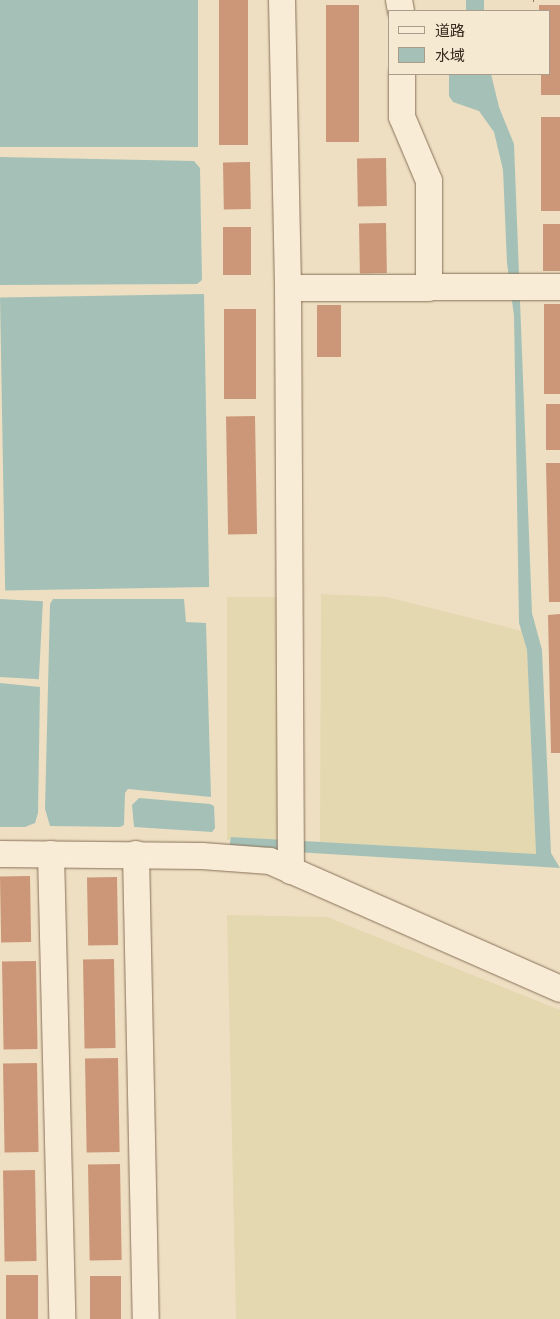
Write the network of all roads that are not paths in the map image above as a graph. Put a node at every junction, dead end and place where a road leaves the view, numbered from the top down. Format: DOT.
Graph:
graph roads {
  1 [pos="282,0"];
  2 [pos="402,75"];
  3 [pos="560,287"];
  4 [pos="288,288"];
  5 [pos="429,288"];
  6 [pos="0,854"];
  7 [pos="51,854"];
  8 [pos="136,854"];
  9 [pos="291,871"];
  10 [pos="560,990"];
  11 [pos="62,1319"];
  12 [pos="146,1319"];
  1 -- 4 [label="street"];
  2 -- 5 [label="street"];
  3 -- 5 [label="street"];
  4 -- 5 [label="street"];
  4 -- 9 [label="street"];
  6 -- 7 [label="street"];
  7 -- 8 [label="street"];
  7 -- 11 [label="street"];
  8 -- 9 [label="street"];
  8 -- 12 [label="street"];
  9 -- 10 [label="street"];
}
